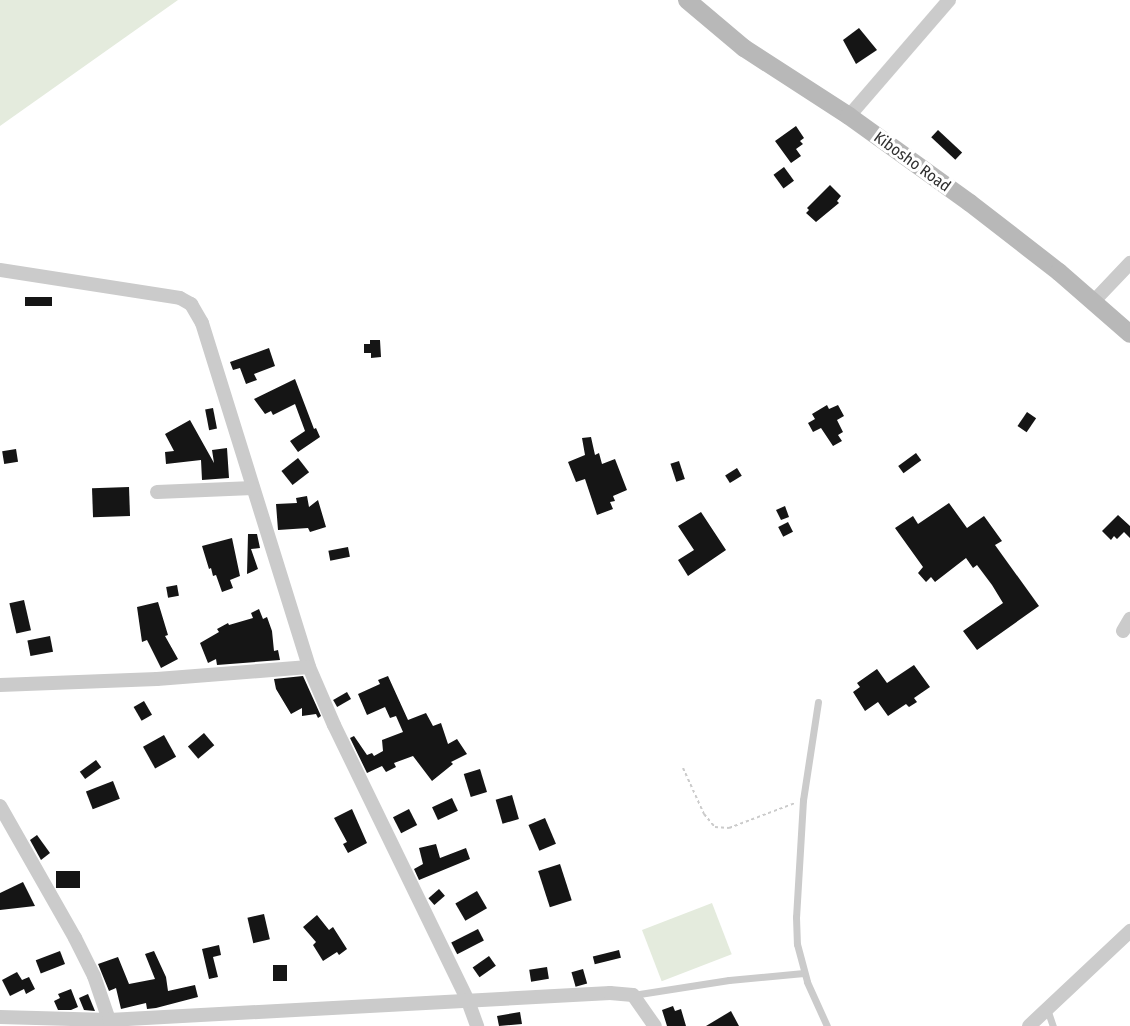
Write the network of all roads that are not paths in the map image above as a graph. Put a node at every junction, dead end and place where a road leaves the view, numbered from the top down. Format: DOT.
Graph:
graph roads {
  1 [pos="687,0"];
  2 [pos="949,0"];
  3 [pos="849,116"];
  4 [pos="1130,263"];
  5 [pos="0,270"];
  6 [pos="1093,302"];
  7 [pos="1130,334"];
  8 [pos="253,488"];
  9 [pos="157,492"];
  10 [pos="309,667"];
  11 [pos="0,685"];
  12 [pos="818,702"];
  13 [pos="0,806"];
  14 [pos="1130,931"];
  15 [pos="804,973"];
  16 [pos="633,995"];
  17 [pos="468,1001"];
  18 [pos="1047,1009"];
  19 [pos="0,1017"];
  20 [pos="110,1023"];
  21 [pos="477,1026"];
  22 [pos="655,1026"];
  23 [pos="827,1026"];
  24 [pos="1029,1026"];
  25 [pos="1053,1026"];
  1 -- 3 [label="main road, Kibosho Road"];
  2 -- 3 [label="street"];
  3 -- 6 [label="main road, Kibosho Road"];
  4 -- 6 [label="street"];
  5 -- 8 [label="street"];
  6 -- 7 [label="main road, Kibosho Road"];
  8 -- 9 [label="street"];
  8 -- 10 [label="street"];
  10 -- 11 [label="street"];
  10 -- 17 [label="street"];
  12 -- 15 [label="lane"];
  13 -- 20 [label="street"];
  14 -- 18 [label="street"];
  15 -- 16 [label="lane"];
  15 -- 23 [label="lane"];
  16 -- 17 [label="street"];
  16 -- 22 [label="street"];
  17 -- 20 [label="street"];
  17 -- 21 [label="street"];
  18 -- 24 [label="street"];
  18 -- 25 [label="lane"];
  19 -- 20 [label="street"];
}
